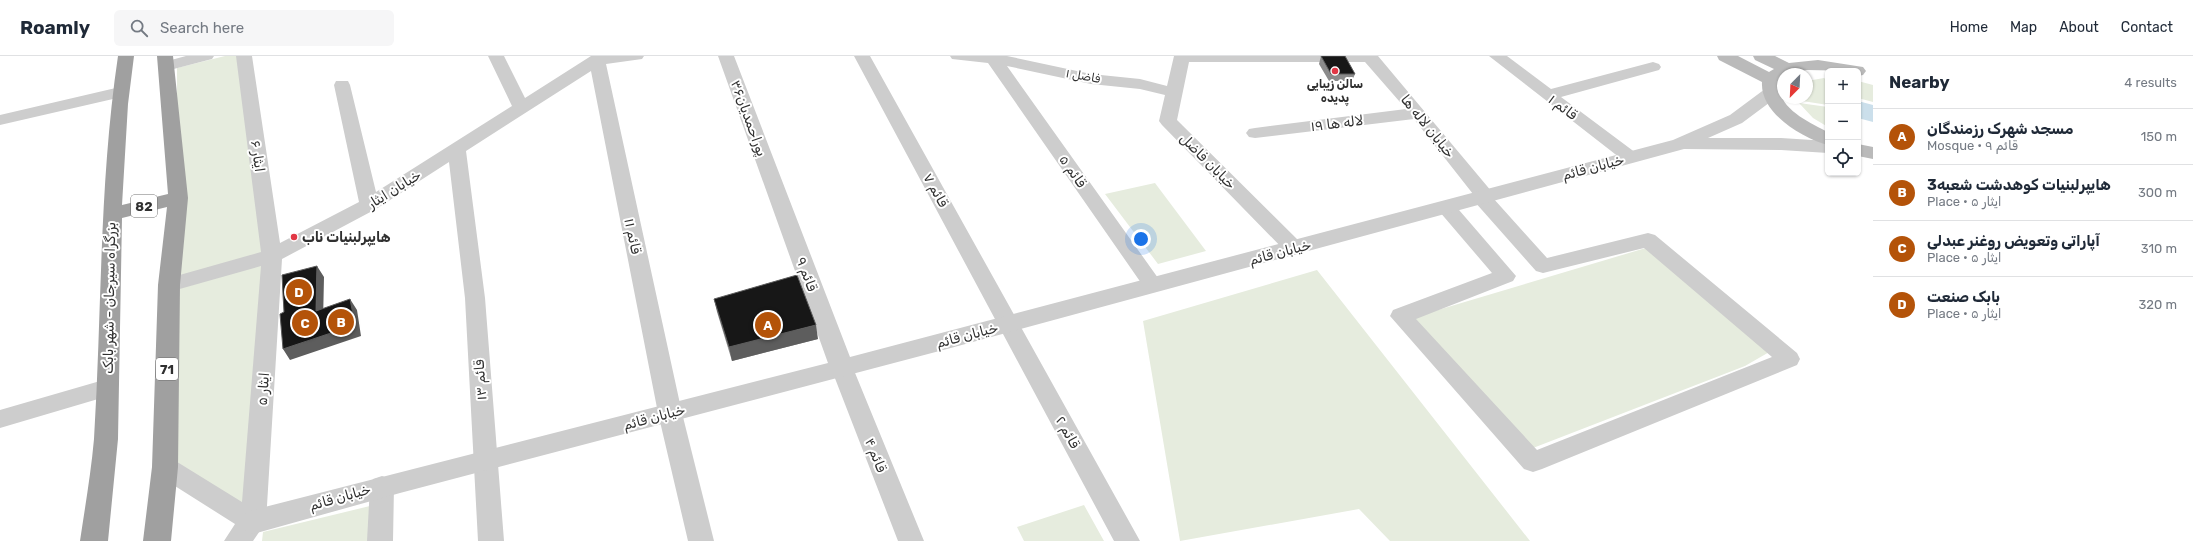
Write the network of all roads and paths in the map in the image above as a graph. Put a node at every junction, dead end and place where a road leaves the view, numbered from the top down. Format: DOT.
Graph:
graph roads {
  1 [pos="126,56"];
  2 [pos="206,56"];
  3 [pos="244,56"];
  4 [pos="496,56"];
  5 [pos="636,56"];
  6 [pos="726,56"];
  7 [pos="862,56"];
  8 [pos="958,56"];
  9 [pos="1370,56"];
  10 [pos="1497,56"];
  11 [pos="1725,56"];
  12 [pos="1761,56"];
  13 [pos="993,57"];
  14 [pos="1182,57"];
  15 [pos="598,58"];
  16 [pos="166,61"];
  17 [pos="1653,67"];
  18 [pos="1786,68"];
  19 [pos="1792,68"];
  20 [pos="1840,68"];
  21 [pos="1861,72"];
  22 [pos="1873,75"];
  23 [pos="1777,77"];
  24 [pos="342,85"];
  25 [pos="1771,87"];
  26 [pos="120,92"];
  27 [pos="1173,92"];
  28 [pos="1548,95"];
  29 [pos="522,108"];
  30 [pos="1418,113"];
  31 [pos="0,120"];
  32 [pos="1255,133"];
  33 [pos="1825,137"];
  34 [pos="1680,144"];
  35 [pos="1825,147"];
  36 [pos="457,150"];
  37 [pos="1861,151"];
  38 [pos="1873,153"];
  39 [pos="1630,158"];
  40 [pos="771,179"];
  41 [pos="1483,197"];
  42 [pos="178,198"];
  43 [pos="369,205"];
  44 [pos="1446,207"];
  45 [pos="111,214"];
  46 [pos="1294,248"];
  47 [pos="272,256"];
  48 [pos="169,285"];
  49 [pos="1153,285"];
  50 [pos="1009,324"];
  51 [pos="842,368"];
  52 [pos="107,388"];
  53 [pos="670,413"];
  54 [pos="0,419"];
  55 [pos="486,461"];
  56 [pos="165,467"];
  57 [pos="382,486"];
  58 [pos="253,522"];
  59 [pos="94,541"];
  60 [pos="157,541"];
  61 [pos="237,541"];
  62 [pos="380,541"];
  63 [pos="490,541"];
  64 [pos="701,541"];
  65 [pos="911,541"];
  66 [pos="1127,541"];
  1 -- 26 [label="highway, بزرگراه سیرجان - شهر بابک"];
  2 -- 16 [label="street"];
  3 -- 47 [label="street, ایثار ۶"];
  4 -- 29 [label="street"];
  5 -- 15 [label="street"];
  6 -- 40 [label="street, پوراحمدیان۳۶"];
  7 -- 50 [label="street, قائم ۷"];
  8 -- 13 [label="street, فاضل ۱"];
  9 -- 14 [label="street"];
  9 -- 30 [label="street, خیابان لاله ها"];
  10 -- 28 [label="street, قائم ۱"];
  11 -- 25 [label="main road"];
  12 -- 18 [label="main road"];
  13 -- 27 [label="street, فاضل ۱"];
  13 -- 49 [label="street, قائم ۵"];
  14 -- 27 [label="street, خیابان فاضل"];
  15 -- 29 [label="street, خیابان ایثار"];
  15 -- 53 [label="street, قائم ۱۱"];
  16 -- 42 [label="highway, 71"];
  17 -- 28 [label="street"];
  19 -- 20 [label="main road"];
  21 -- 22 [label="main road"];
  23 -- 25 [label="main road"];
  24 -- 43 [label="street"];
  25 -- 33 [label="main road"];
  25 -- 34 [label="street"];
  26 -- 31 [label="street"];
  26 -- 45 [label="highway, بزرگراه سیرجان - شهر بابک"];
  27 -- 46 [label="street, خیابان فاضل"];
  28 -- 39 [label="street, قائم ۱"];
  29 -- 36 [label="street, خیابان ایثار"];
  30 -- 32 [label="street, لاله ها ۱۹"];
  30 -- 41 [label="street, خیابان لاله ها"];
  34 -- 35 [label="street"];
  34 -- 39 [label="street, خیابان قائم"];
  36 -- 43 [label="street, خیابان ایثار"];
  36 -- 55 [label="street, قائم ۱۳"];
  37 -- 38 [label="main road"];
  39 -- 41 [label="street, خیابان قائم"];
  40 -- 51 [label="street, قائم ۹"];
  41 -- 44 [label="street, خیابان قائم"];
  41 -- 44 [label="street, خیابان لاله ها"];
  42 -- 45 [label="highway, 82"];
  42 -- 48 [label="highway, 71"];
  43 -- 47 [label="street, خیابان ایثار"];
  44 -- 46 [label="street, خیابان قائم"];
  45 -- 52 [label="highway, بزرگراه سیرجان - شهر بابک"];
  46 -- 49 [label="street, خیابان قائم"];
  47 -- 48 [label="street, خیابان ایثار"];
  47 -- 58 [label="street, ایثار ۵"];
  48 -- 56 [label="highway, 71"];
  49 -- 50 [label="street, خیابان قائم"];
  50 -- 51 [label="street, خیابان قائم"];
  50 -- 66 [label="street, قائم ۲"];
  51 -- 53 [label="street, خیابان قائم"];
  51 -- 65 [label="street, قائم ۴"];
  52 -- 54 [label="street"];
  52 -- 59 [label="highway, بزرگراه سیرجان - شهر بابک"];
  53 -- 55 [label="street, خیابان قائم"];
  53 -- 64 [label="street, قائم ۱۱"];
  55 -- 57 [label="street, خیابان قائم"];
  55 -- 63 [label="street, قائم ۱۳"];
  56 -- 58 [label="street"];
  56 -- 60 [label="highway, 71"];
  57 -- 58 [label="street, خیابان قائم"];
  57 -- 62 [label="street"];
  58 -- 61 [label="street"];
}
